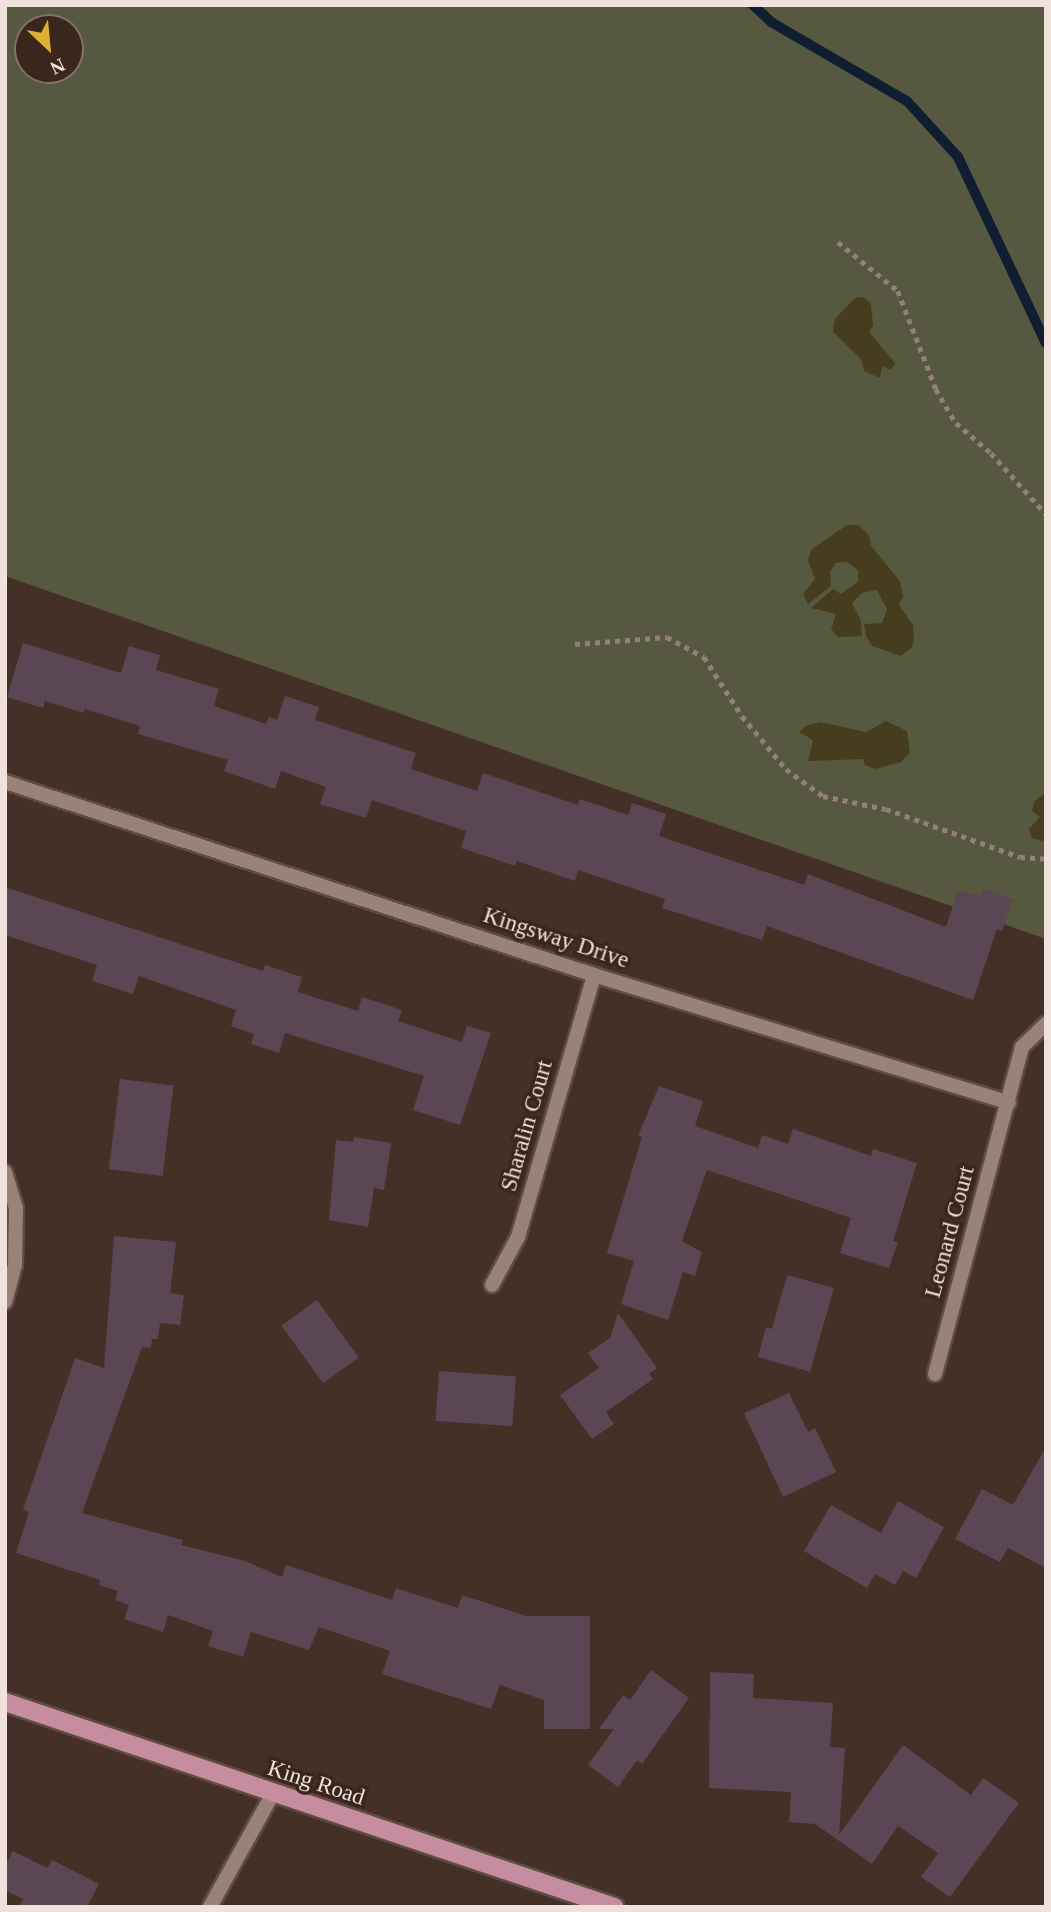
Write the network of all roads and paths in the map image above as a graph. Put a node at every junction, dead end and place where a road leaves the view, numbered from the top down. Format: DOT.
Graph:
graph roads {
  1 [pos="838,242"];
  2 [pos="1046,514"];
  3 [pos="575,644"];
  4 [pos="5,782"];
  5 [pos="1046,859"];
  6 [pos="594,975"];
  7 [pos="1046,1024"];
  8 [pos="1009,1103"];
  9 [pos="5,1172"];
  10 [pos="492,1285"];
  11 [pos="5,1301"];
  12 [pos="935,1374"];
  13 [pos="5,1702"];
  14 [pos="272,1795"];
  15 [pos="209,1907"];
  16 [pos="614,1907"];
  1 -- 2 [label="path"];
  3 -- 5 [label="path"];
  4 -- 6 [label="street, Kingsway Drive"];
  6 -- 8 [label="street, Kingsway Drive"];
  6 -- 10 [label="street, Sharalin Court"];
  7 -- 8 [label="street"];
  8 -- 12 [label="street, Leonard Court"];
  9 -- 11 [label="street"];
  13 -- 14 [label="main road, King Road"];
  14 -- 15 [label="street"];
  14 -- 16 [label="main road, King Road"];
}
